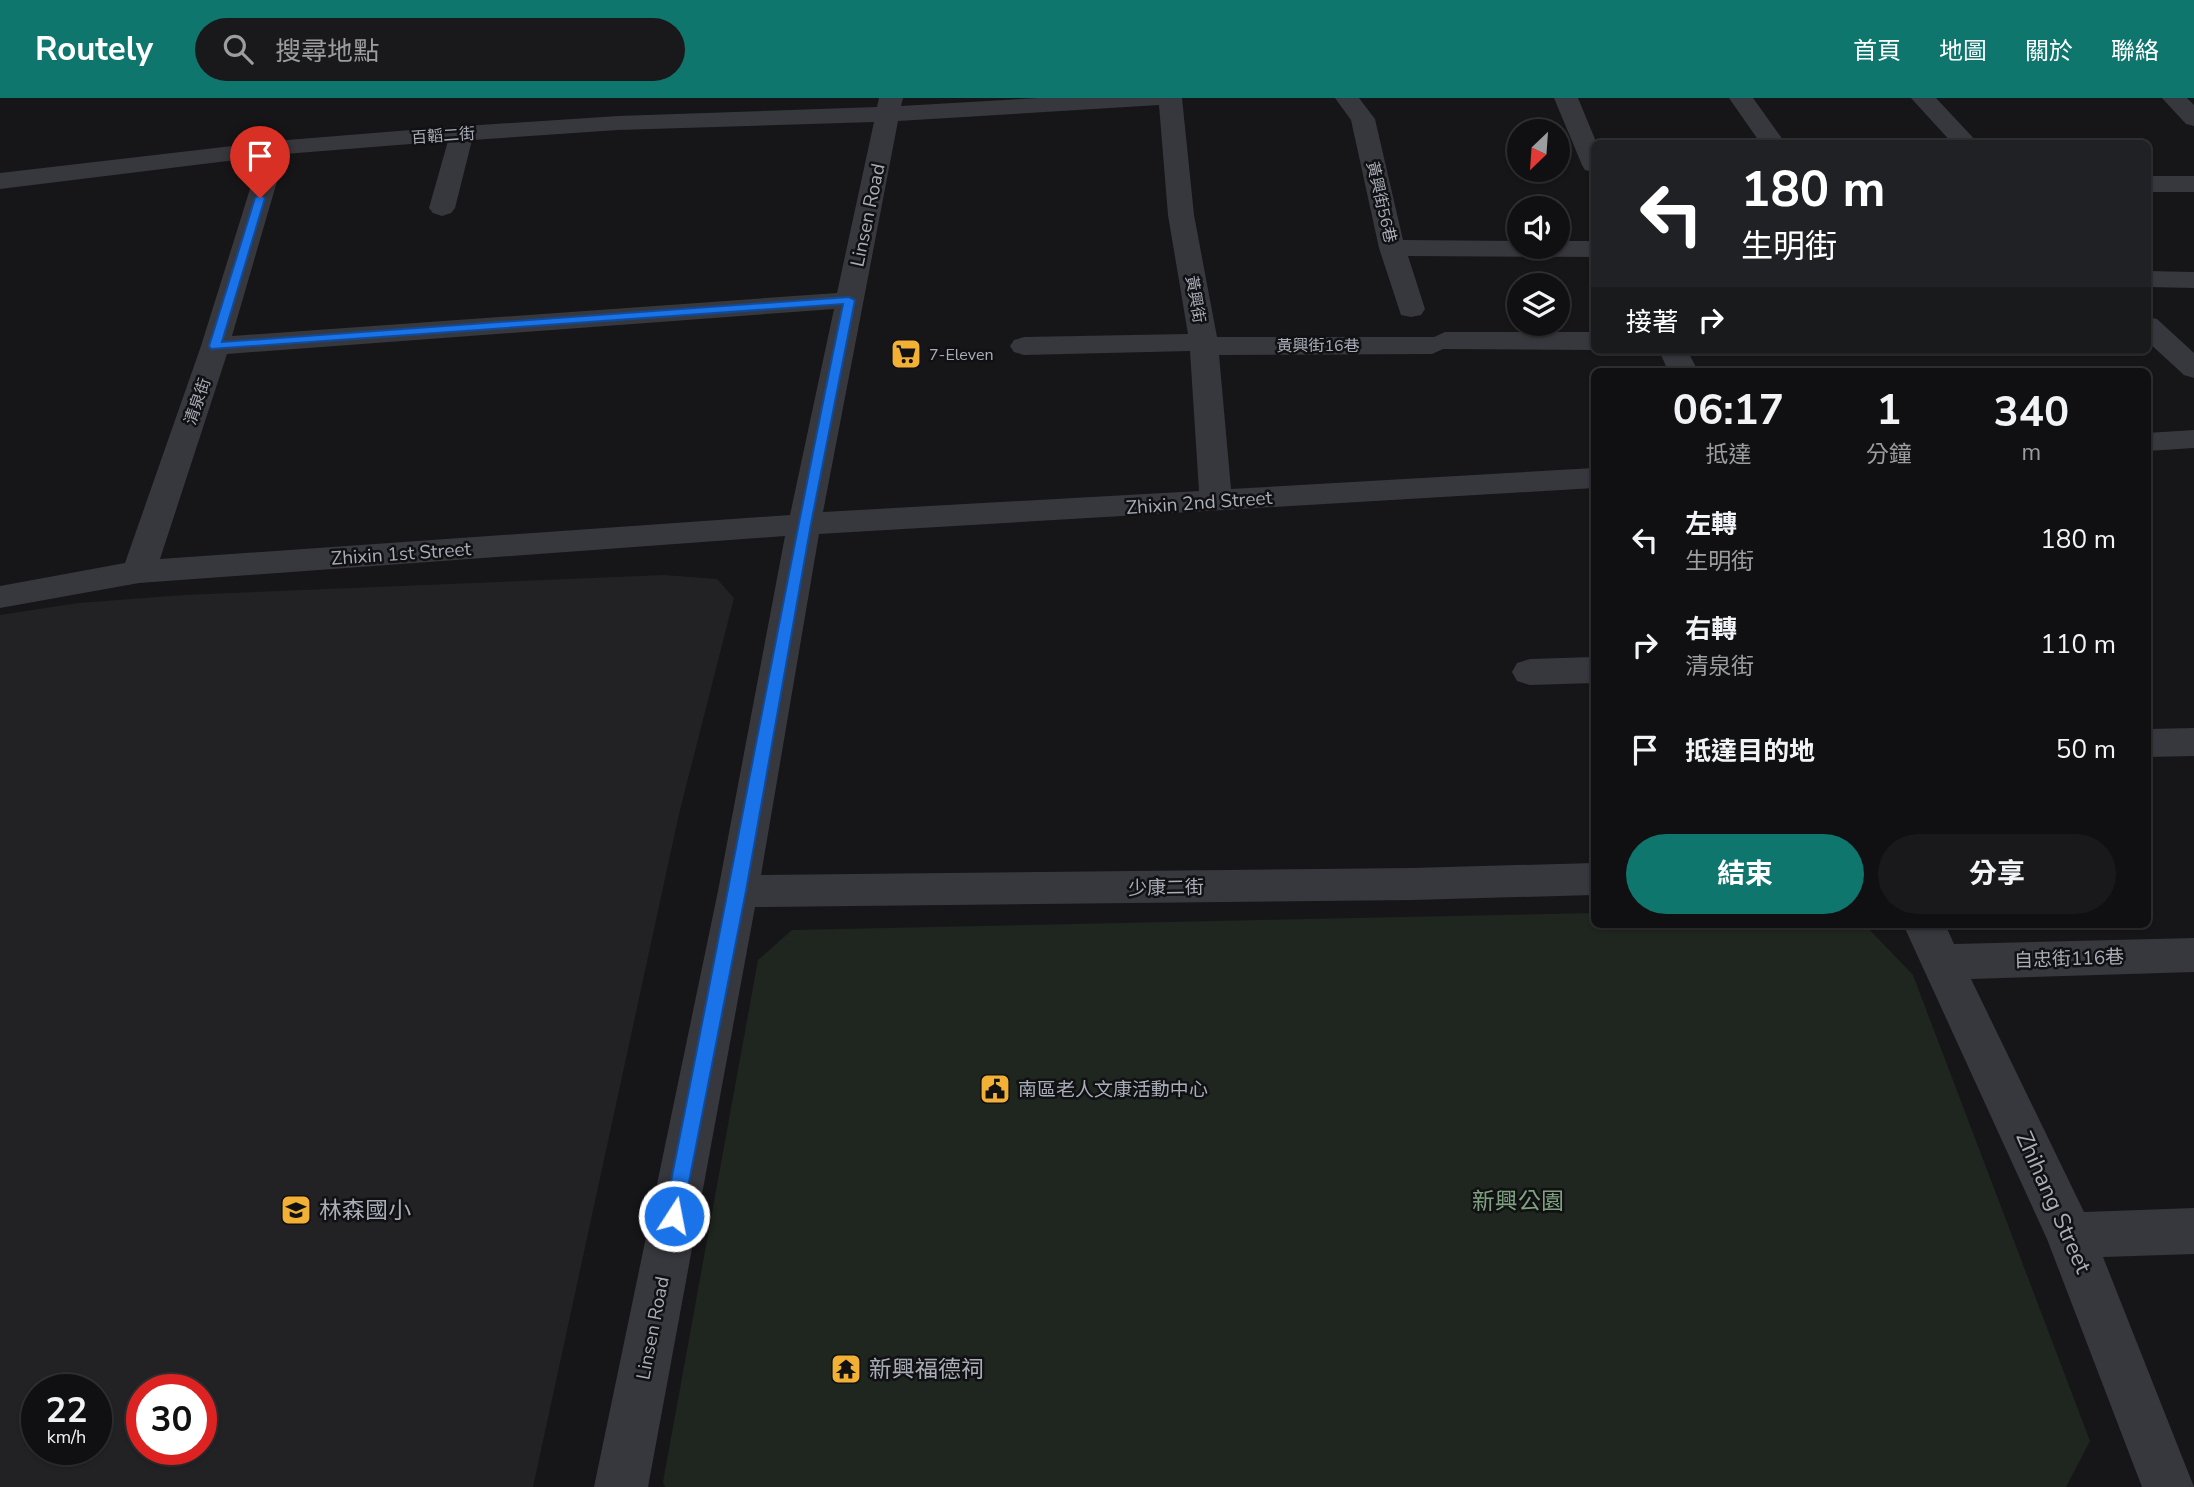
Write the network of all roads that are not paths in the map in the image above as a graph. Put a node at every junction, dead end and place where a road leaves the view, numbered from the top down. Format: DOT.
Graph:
graph roads {
  1 [pos="1158,98"];
  2 [pos="1170,98"];
  3 [pos="1347,98"];
  4 [pos="1566,98"];
  5 [pos="1741,98"];
  6 [pos="1923,98"];
  7 [pos="2174,98"];
  8 [pos="890,106"];
  9 [pos="2194,119"];
  10 [pos="462,133"];
  11 [pos="1771,140"];
  12 [pos="1964,140"];
  13 [pos="275,148"];
  14 [pos="1591,158"];
  15 [pos="0,181"];
  16 [pos="2151,184"];
  17 [pos="2194,184"];
  18 [pos="442,208"];
  19 [pos="1392,248"];
  20 [pos="1591,248"];
  21 [pos="2151,279"];
  22 [pos="2194,280"];
  23 [pos="849,300"];
  24 [pos="1411,309"];
  25 [pos="2151,329"];
  26 [pos="1591,341"];
  27 [pos="1204,344"];
  28 [pos="215,346"];
  29 [pos="1024,346"];
  30 [pos="2194,369"];
  31 [pos="2194,439"];
  32 [pos="2151,442"];
  33 [pos="1591,478"];
  34 [pos="1216,501"];
  35 [pos="804,524"];
  36 [pos="139,572"];
  37 [pos="0,597"];
  38 [pos="1591,670"];
  39 [pos="1530,672"];
  40 [pos="2151,743"];
  41 [pos="2194,743"];
  42 [pos="1591,879"];
  43 [pos="738,891"];
  44 [pos="1934,943"];
  45 [pos="2194,955"];
  46 [pos="2194,1231"];
  47 [pos="2070,1234"];
  48 [pos="621,1487"];
  49 [pos="2169,1487"];
  1 -- 8 [label="street"];
  2 -- 27 [label="street, 黃興街"];
  3 -- 19 [label="street, 黃興街56巷"];
  4 -- 14 [label="street"];
  5 -- 11 [label="street"];
  6 -- 12 [label="street"];
  7 -- 9 [label="street"];
  8 -- 10 [label="street, 百韜二街"];
  8 -- 23 [label="street, Linsen Road"];
  10 -- 13 [label="street, 百韜二街"];
  10 -- 18 [label="street"];
  13 -- 15 [label="street, 百韜二街"];
  13 -- 28 [label="street, 清泉街"];
  16 -- 17 [label="street"];
  19 -- 20 [label="street"];
  19 -- 24 [label="street, 黃興街56巷"];
  21 -- 22 [label="street"];
  23 -- 28 [label="street"];
  23 -- 35 [label="street, Linsen Road"];
  25 -- 30 [label="street"];
  26 -- 27 [label="street, 黃興街16巷"];
  27 -- 29 [label="street, 黃興街16巷"];
  27 -- 34 [label="street, 黃興街"];
  28 -- 36 [label="street, 清泉街"];
  31 -- 32 [label="street"];
  33 -- 34 [label="street, Zhixin 2nd Street"];
  34 -- 35 [label="street, Zhixin 2nd Street"];
  35 -- 36 [label="street, Zhixin 1st Street"];
  35 -- 43 [label="street, Linsen Road"];
  36 -- 37 [label="street, Zhixin 1st Street"];
  38 -- 39 [label="street"];
  40 -- 41 [label="street"];
  42 -- 43 [label="street, 少康二街"];
  43 -- 48 [label="street, Linsen Road"];
  44 -- 45 [label="street, 自忠街116巷"];
  44 -- 47 [label="street, Zhihang Street"];
  46 -- 47 [label="street"];
  47 -- 49 [label="street, Zhihang Street"];
}
